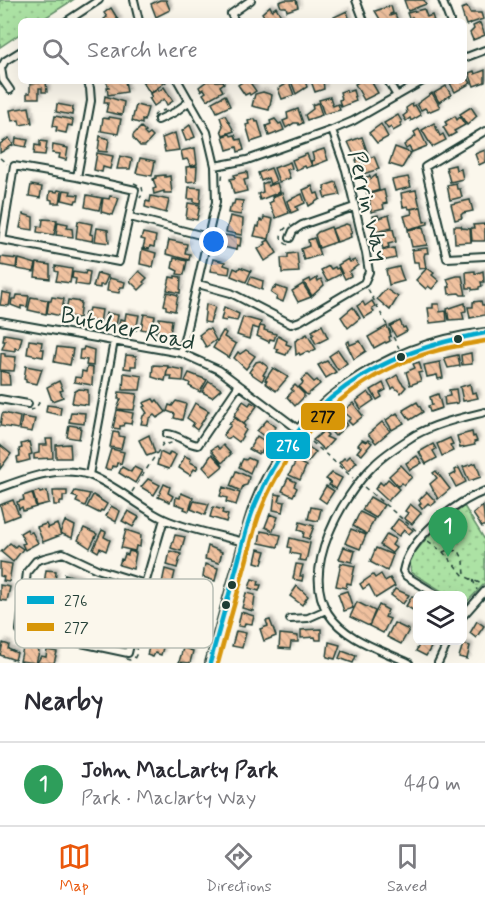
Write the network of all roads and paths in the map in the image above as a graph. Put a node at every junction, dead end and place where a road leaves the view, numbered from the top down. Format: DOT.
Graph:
graph roads {
  1 [pos="99,0"];
  2 [pos="134,0"];
  3 [pos="250,0"];
  4 [pos="356,0"];
  5 [pos="442,0"];
  6 [pos="72,18"];
  7 [pos="138,18"];
  8 [pos="233,18"];
  9 [pos="363,18"];
  10 [pos="449,18"];
  11 [pos="485,50"];
  12 [pos="18,53"];
  13 [pos="467,57"];
  14 [pos="88,84"];
  15 [pos="180,84"];
  16 [pos="390,84"];
  17 [pos="418,84"];
  18 [pos="10,90"];
  19 [pos="397,96"];
  20 [pos="190,101"];
  21 [pos="171,110"];
  22 [pos="158,120"];
  23 [pos="332,130"];
  24 [pos="485,131"];
  25 [pos="0,159"];
  26 [pos="9,165"];
  27 [pos="215,166"];
  28 [pos="77,177"];
  29 [pos="129,183"];
  30 [pos="138,202"];
  31 [pos="354,207"];
  32 [pos="130,217"];
  33 [pos="208,237"];
  34 [pos="290,238"];
  35 [pos="485,256"];
  36 [pos="198,284"];
  37 [pos="367,285"];
  38 [pos="0,321"];
  39 [pos="485,333"];
  40 [pos="114,341"];
  41 [pos="399,350"];
  42 [pos="181,353"];
  43 [pos="239,385"];
  44 [pos="0,399"];
  45 [pos="28,404"];
  46 [pos="485,412"];
  47 [pos="300,431"];
  48 [pos="167,434"];
  49 [pos="89,475"];
  50 [pos="356,481"];
  51 [pos="361,485"];
  52 [pos="0,488"];
  53 [pos="485,491"];
  54 [pos="164,519"];
  55 [pos="419,533"];
  56 [pos="425,539"];
  57 [pos="244,542"];
  58 [pos="443,552"];
  59 [pos="465,577"];
  60 [pos="26,579"];
  61 [pos="127,579"];
  62 [pos="147,579"];
  63 [pos="473,579"];
  64 [pos="484,585"];
  65 [pos="431,591"];
  66 [pos="481,591"];
  67 [pos="467,609"];
  68 [pos="326,610"];
  69 [pos="290,619"];
  70 [pos="446,645"];
  71 [pos="105,648"];
  72 [pos="129,648"];
  73 [pos="135,648"];
  74 [pos="125,658"];
  75 [pos="210,663"];
  76 [pos="409,663"];
  77 [pos="438,663"];
  1 -- 6 [label="street"];
  2 -- 7 [label="street"];
  3 -- 8 [label="street"];
  4 -- 9 [label="street"];
  5 -- 10 [label="street"];
  11 -- 13 [label="street"];
  12 -- 18 [label="street"];
  14 -- 28 [label="street"];
  15 -- 20 [label="street"];
  16 -- 19 [label="street"];
  17 -- 19 [label="street"];
  19 -- 23 [label="street"];
  20 -- 22 [label="street"];
  20 -- 27 [label="street"];
  21 -- 22 [label="path"];
  23 -- 27 [label="street"];
  23 -- 31 [label="street, Perrin Way"];
  24 -- 35 [label="street"];
  25 -- 26 [label="path"];
  27 -- 33 [label="street"];
  28 -- 32 [label="street"];
  28 -- 32 [label="street"];
  29 -- 30 [label="path"];
  31 -- 34 [label="street"];
  31 -- 36 [label="street, Perrin Way"];
  32 -- 33 [label="street"];
  33 -- 36 [label="street"];
  36 -- 42 [label="street"];
  37 -- 41 [label="path"];
  38 -- 40 [label="street, Butcher Road"];
  39 -- 47 [label="street"];
  40 -- 42 [label="street, Butcher Road"];
  40 -- 49 [label="street"];
  42 -- 43 [label="street, Butcher Road"];
  43 -- 47 [label="street, Butcher Road"];
  43 -- 48 [label="street"];
  44 -- 45 [label="street"];
  46 -- 68 [label="street"];
  47 -- 50 [label="path"];
  47 -- 57 [label="street"];
  49 -- 52 [label="street"];
  49 -- 54 [label="street"];
  51 -- 55 [label="path"];
  53 -- 65 [label="street"];
  54 -- 57 [label="street"];
  54 -- 62 [label="street"];
  56 -- 58 [label="path"];
  57 -- 75 [label="street"];
  58 -- 59 [label="path"];
  58 -- 59 [label="path"];
  59 -- 63 [label="path"];
  60 -- 61 [label="street"];
  63 -- 64 [label="path"];
  63 -- 66 [label="path"];
  66 -- 67 [label="street"];
  68 -- 69 [label="street"];
  68 -- 76 [label="street"];
  70 -- 77 [label="street"];
  71 -- 72 [label="street"];
  73 -- 74 [label="path"];
}
